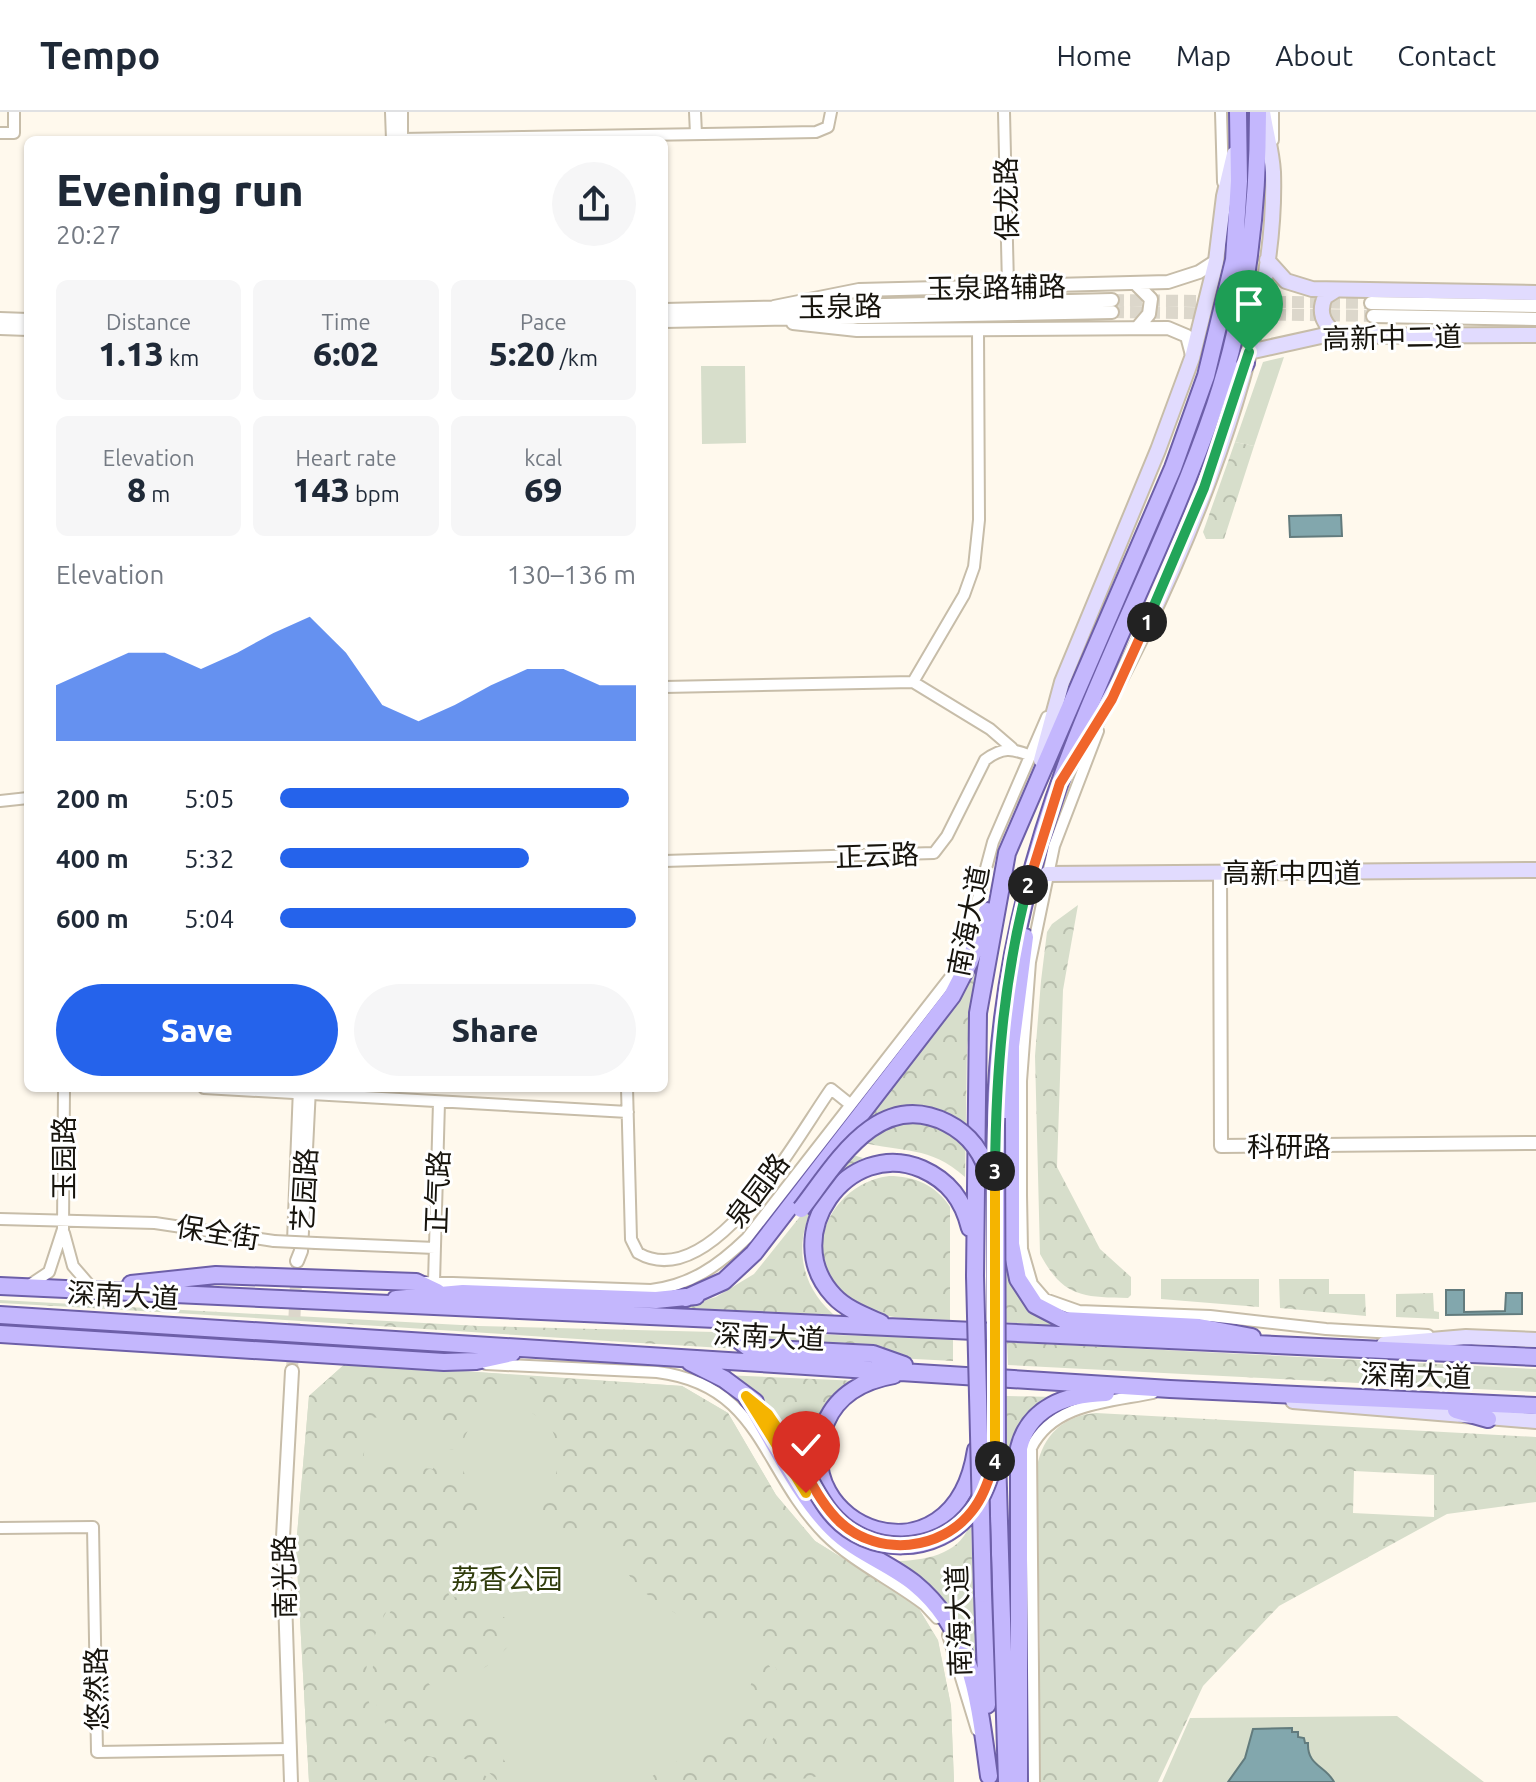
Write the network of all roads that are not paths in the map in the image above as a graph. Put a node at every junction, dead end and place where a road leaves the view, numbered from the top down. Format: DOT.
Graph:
graph roads {
  1 [pos="14,112"];
  2 [pos="392,112"];
  3 [pos="401,112"];
  4 [pos="695,112"];
  5 [pos="831,112"];
  6 [pos="1004,112"];
  7 [pos="1221,112"];
  8 [pos="1238,112"];
  9 [pos="1260,112"];
  10 [pos="1273,112"];
  11 [pos="1239,131"];
  12 [pos="0,133"];
  13 [pos="696,134"];
  14 [pos="393,136"];
  15 [pos="401,136"];
  16 [pos="598,136"];
  17 [pos="1273,170"];
  18 [pos="1224,196"];
  19 [pos="1267,260"];
  20 [pos="1216,261"];
  21 [pos="1136,284"];
  22 [pos="1008,286"];
  23 [pos="1336,290"];
  24 [pos="1536,293"];
  25 [pos="1112,306"];
  26 [pos="1536,306"];
  27 [pos="668,310"];
  28 [pos="774,313"];
  29 [pos="0,319"];
  30 [pos="1536,319"];
  31 [pos="24,320"];
  32 [pos="668,321"];
  33 [pos="1138,327"];
  34 [pos="0,328"];
  35 [pos="24,329"];
  36 [pos="978,330"];
  37 [pos="1536,335"];
  38 [pos="1339,336"];
  39 [pos="1248,357"];
  40 [pos="1192,358"];
  41 [pos="1215,403"];
  42 [pos="913,682"];
  43 [pos="1062,682"];
  44 [pos="668,687"];
  45 [pos="1112,699"];
  46 [pos="1012,748"];
  47 [pos="1031,756"];
  48 [pos="1036,780"];
  49 [pos="1060,783"];
  50 [pos="24,798"];
  51 [pos="0,801"];
  52 [pos="1043,833"];
  53 [pos="1007,853"];
  54 [pos="668,861"];
  55 [pos="1536,870"];
  56 [pos="1220,872"];
  57 [pos="1047,874"];
  58 [pos="64,1092"];
  59 [pos="304,1092"];
  60 [pos="304,1092"];
  61 [pos="316,1092"];
  62 [pos="627,1092"];
  63 [pos="439,1102"];
  64 [pos="851,1105"];
  65 [pos="628,1112"];
  66 [pos="1536,1143"];
  67 [pos="995,1205"];
  68 [pos="0,1219"];
  69 [pos="63,1224"];
  70 [pos="435,1248"];
  71 [pos="975,1276"];
  72 [pos="0,1286"];
  73 [pos="26,1287"];
  74 [pos="437,1288"];
  75 [pos="94,1289"];
  76 [pos="686,1298"];
  77 [pos="371,1304"];
  78 [pos="495,1310"];
  79 [pos="0,1315"];
  80 [pos="118,1320"];
  81 [pos="749,1322"];
  82 [pos="906,1329"];
  83 [pos="0,1334"];
  84 [pos="48,1337"];
  85 [pos="1466,1337"];
  86 [pos="1536,1340"];
  87 [pos="531,1348"];
  88 [pos="1304,1348"];
  89 [pos="1332,1349"];
  90 [pos="681,1357"];
  91 [pos="1536,1357"];
  92 [pos="460,1363"];
  93 [pos="292,1371"];
  94 [pos="920,1371"];
  95 [pos="1170,1389"];
  96 [pos="1249,1394"];
  97 [pos="746,1396"];
  98 [pos="1428,1402"];
  99 [pos="1536,1406"];
  100 [pos="1488,1419"];
  101 [pos="1536,1421"];
  102 [pos="978,1437"];
  103 [pos="997,1454"];
  104 [pos="0,1528"];
  105 [pos="1010,1596"];
  106 [pos="985,1747"];
  107 [pos="290,1749"];
  108 [pos="990,1779"];
  109 [pos="291,1782"];
  110 [pos="1007,1782"];
  111 [pos="1019,1782"];
  112 [pos="1034,1782"];
  1 -- 12 [label="street"];
  2 -- 14 [label="street"];
  3 -- 15 [label="street"];
  4 -- 13 [label="street"];
  5 -- 13 [label="street"];
  6 -- 22 [label="street, 保龙路"];
  7 -- 18 [label="street"];
  8 -- 11 [label="main road, 南海大道"];
  9 -- 17 [label="main road"];
  9 -- 41 [label="main road, 南海大道"];
  10 -- 17 [label="street"];
  11 -- 18 [label="main road"];
  11 -- 48 [label="main road, 南海大道"];
  13 -- 16 [label="street"];
  17 -- 19 [label="main road"];
  18 -- 20 [label="main road"];
  19 -- 23 [label="main road, 高新中二道"];
  19 -- 39 [label="main road"];
  20 -- 21 [label="street, 玉泉路辅路"];
  20 -- 40 [label="main road"];
  21 -- 22 [label="street, 玉泉路辅路"];
  21 -- 33 [label="street"];
  22 -- 28 [label="street, 玉泉路辅路"];
  23 -- 24 [label="main road, 高新中二道"];
  23 -- 38 [label="main road"];
  25 -- 28 [label="street, 玉泉路"];
  26 -- 30 [label="street"];
  27 -- 28 [label="street, 玉泉路"];
  28 -- 32 [label="street, 玉泉路"];
  28 -- 36 [label="street, 玉泉路辅路"];
  29 -- 31 [label="street"];
  33 -- 36 [label="street, 玉泉路辅路"];
  33 -- 40 [label="street, 玉泉路辅路"];
  34 -- 35 [label="street"];
  36 -- 42 [label="street"];
  37 -- 38 [label="main road, 高新中二道"];
  38 -- 39 [label="main road, 高新中二道"];
  39 -- 41 [label="main road"];
  39 -- 45 [label="main road"];
  40 -- 43 [label="main road"];
  41 -- 49 [label="main road, 南海大道"];
  42 -- 44 [label="street"];
  42 -- 46 [label="street"];
  43 -- 47 [label="street"];
  43 -- 48 [label="main road"];
  45 -- 49 [label="main road"];
  45 -- 57 [label="street"];
  46 -- 47 [label="street"];
  46 -- 54 [label="street, 正云路"];
  47 -- 64 [label="street"];
  48 -- 53 [label="main road, 南海大道"];
  49 -- 52 [label="main road, 南海大道"];
  50 -- 51 [label="street"];
  52 -- 67 [label="main road, 南海大道, bridge"];
  52 -- 88 [label="main road"];
  53 -- 71 [label="main road, 南海大道, bridge"];
  53 -- 76 [label="main road"];
  55 -- 56 [label="main road, 高新中四道"];
  56 -- 57 [label="main road, 高新中四道"];
  56 -- 66 [label="street, 科研路"];
  57 -- 85 [label="street"];
  58 -- 69 [label="street, 玉园路"];
  59 -- 60 [label="street, 艺园路"];
  61 -- 63 [label="street"];
  62 -- 65 [label="street, 泉园路"];
  63 -- 65 [label="street"];
  63 -- 70 [label="street, 正气路"];
  64 -- 65 [label="street, 泉园路"];
  64 -- 74 [label="street"];
  67 -- 76 [label="main road, bridge"];
  67 -- 103 [label="main road, 南海大道, bridge"];
  68 -- 69 [label="street, 保全街"];
  69 -- 70 [label="street, 保全街, bridge"];
  69 -- 73 [label="street"];
  69 -- 75 [label="street"];
  70 -- 74 [label="street, 正气路"];
  71 -- 82 [label="main road"];
  71 -- 102 [label="main road, 南海大道, bridge"];
  72 -- 73 [label="main road, 深南大道"];
  73 -- 75 [label="main road, 深南大道"];
  74 -- 75 [label="main road"];
  74 -- 76 [label="main road"];
  74 -- 77 [label="main road"];
  74 -- 78 [label="main road"];
  75 -- 77 [label="main road, 深南大道"];
  77 -- 78 [label="main road, 深南大道"];
  78 -- 81 [label="main road, 深南大道"];
  79 -- 80 [label="main road, 深南大道"];
  80 -- 84 [label="main road"];
  80 -- 87 [label="main road, 深南大道"];
  81 -- 82 [label="main road, 深南大道"];
  81 -- 94 [label="main road"];
  82 -- 88 [label="main road, 深南大道"];
  83 -- 84 [label="main road"];
  84 -- 92 [label="main road"];
  85 -- 86 [label="main road"];
  85 -- 89 [label="main road"];
  87 -- 90 [label="main road, 深南大道"];
  87 -- 92 [label="main road"];
  88 -- 89 [label="main road, 深南大道"];
  89 -- 91 [label="main road, 深南大道"];
  90 -- 94 [label="main road, 深南大道"];
  90 -- 97 [label="main road"];
  92 -- 106 [label="street"];
  93 -- 107 [label="street, 南光路"];
  94 -- 95 [label="main road, 深南大道"];
  94 -- 102 [label="main road, bridge"];
  95 -- 96 [label="main road, 深南大道"];
  95 -- 105 [label="main road"];
  95 -- 112 [label="street"];
  96 -- 98 [label="main road, 深南大道"];
  96 -- 100 [label="main road"];
  97 -- 103 [label="main road, bridge"];
  97 -- 106 [label="main road"];
  98 -- 99 [label="main road, 深南大道"];
  98 -- 100 [label="main road"];
  100 -- 101 [label="main road"];
  102 -- 108 [label="main road, 南海大道, bridge"];
  103 -- 105 [label="main road, 南海大道"];
  104 -- 107 [label="street, 悠然路"];
  105 -- 110 [label="main road, 南海大道"];
  105 -- 111 [label="main road"];
  106 -- 108 [label="main road"];
  107 -- 109 [label="street, 南光路"];
}
